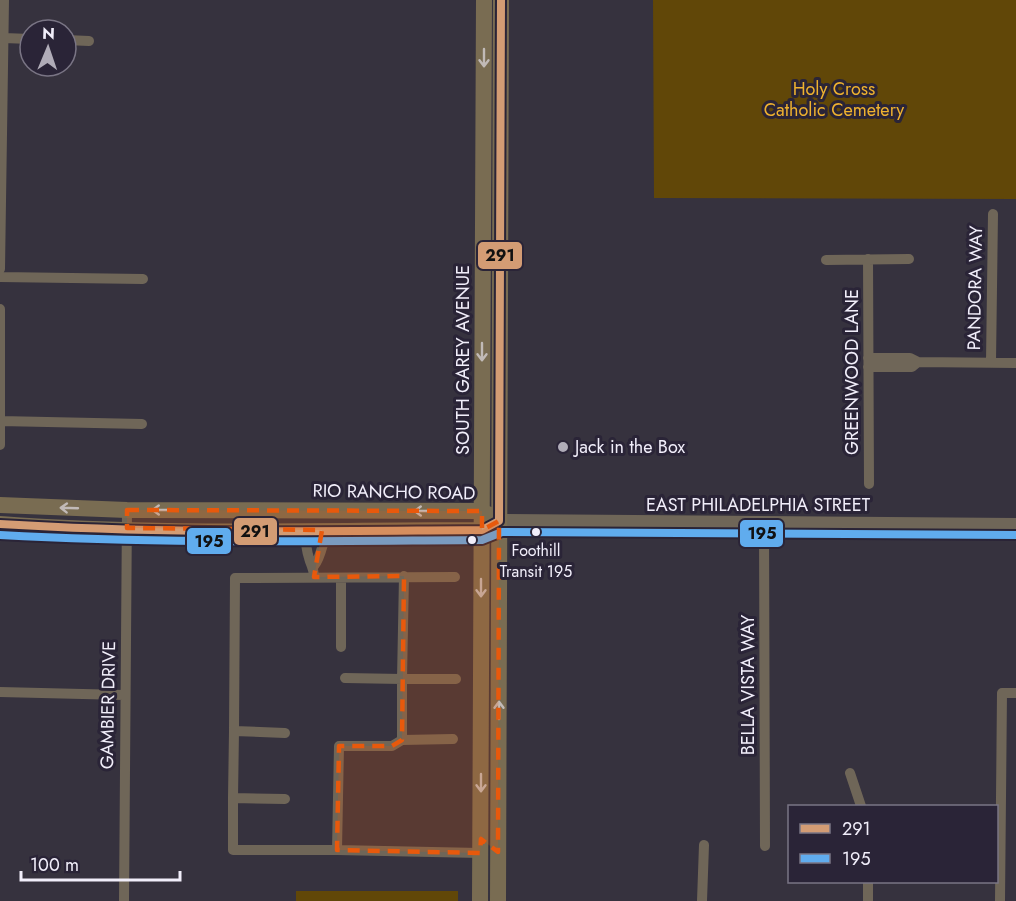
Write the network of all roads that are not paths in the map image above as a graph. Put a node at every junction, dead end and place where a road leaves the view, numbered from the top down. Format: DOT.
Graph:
graph roads {
  1 [pos="4,0"];
  2 [pos="484,0"];
  3 [pos="501,0"];
  4 [pos="3,38"];
  5 [pos="18,39"];
  6 [pos="78,41"];
  7 [pos="89,41"];
  8 [pos="993,214"];
  9 [pos="868,259"];
  10 [pos="909,259"];
  11 [pos="826,260"];
  12 [pos="0,269"];
  13 [pos="0,277"];
  14 [pos="143,279"];
  15 [pos="483,293"];
  16 [pos="500,293"];
  17 [pos="0,309"];
  18 [pos="868,362"];
  19 [pos="991,362"];
  20 [pos="1016,363"];
  21 [pos="0,421"];
  22 [pos="142,424"];
  23 [pos="0,446"];
  24 [pos="868,484"];
  25 [pos="0,506"];
  26 [pos="127,510"];
  27 [pos="196,510"];
  28 [pos="320,510"];
  29 [pos="482,511"];
  30 [pos="499,521"];
  31 [pos="765,523"];
  32 [pos="0,524"];
  33 [pos="1016,525"];
  34 [pos="127,528"];
  35 [pos="196,529"];
  36 [pos="266,530"];
  37 [pos="301,530"];
  38 [pos="328,530"];
  39 [pos="482,530"];
  40 [pos="314,572"];
  41 [pos="404,576"];
  42 [pos="455,577"];
  43 [pos="341,578"];
  44 [pos="340,647"];
  45 [pos="345,678"];
  46 [pos="402,679"];
  47 [pos="456,680"];
  48 [pos="0,692"];
  49 [pos="1016,693"];
  50 [pos="124,695"];
  51 [pos="234,731"];
  52 [pos="285,733"];
  53 [pos="453,739"];
  54 [pos="402,740"];
  55 [pos="850,773"];
  56 [pos="233,798"];
  57 [pos="285,799"];
  58 [pos="860,805"];
  59 [pos="481,824"];
  60 [pos="704,845"];
  61 [pos="765,846"];
  62 [pos="337,850"];
  63 [pos="498,852"];
  64 [pos="480,853"];
  65 [pos="868,883"];
  66 [pos="498,893"];
  67 [pos="123,901"];
  68 [pos="480,901"];
  69 [pos="702,901"];
  70 [pos="868,901"];
  71 [pos="1000,901"];
  1 -- 4 [label="street"];
  2 -- 15 [label="main road, SOUTH GAREY AVENUE, one-way"];
  3 -- 16 [label="main road, SOUTH GAREY AVENUE"];
  4 -- 5 [label="street"];
  4 -- 12 [label="street"];
  6 -- 7 [label="street"];
  8 -- 19 [label="street, PANDORA WAY"];
  9 -- 10 [label="street"];
  9 -- 11 [label="street"];
  9 -- 18 [label="street, GREENWOOD LANE"];
  13 -- 14 [label="street"];
  15 -- 16 [label="main road"];
  15 -- 29 [label="main road, SOUTH GAREY AVENUE, one-way"];
  16 -- 30 [label="main road, SOUTH GAREY AVENUE"];
  17 -- 21 [label="street"];
  18 -- 19 [label="street"];
  18 -- 24 [label="street, GREENWOOD LANE"];
  19 -- 20 [label="street"];
  21 -- 22 [label="street"];
  21 -- 23 [label="street"];
  26 -- 25 [label="main road, RIO RANCHO ROAD, one-way"];
  27 -- 26 [label="main road, RIO RANCHO ROAD, one-way"];
  26 -- 34 [label="street, GAMBIER DRIVE"];
  27 -- 28 [label="main road, RIO RANCHO ROAD"];
  27 -- 35 [label="main road"];
  29 -- 28 [label="main road, RIO RANCHO ROAD, one-way"];
  28 -- 36 [label="main road"];
  29 -- 30 [label="main road, RIO RANCHO ROAD"];
  29 -- 39 [label="main road, SOUTH GAREY AVENUE"];
  30 -- 31 [label="street, EAST PHILADELPHIA STREET"];
  30 -- 39 [label="main road, RIO RANCHO ROAD"];
  63 -- 30 [label="main road, SOUTH GAREY AVENUE, one-way"];
  31 -- 33 [label="street, EAST PHILADELPHIA STREET"];
  31 -- 61 [label="street, BELLA VISTA WAY"];
  32 -- 34 [label="main road, RIO RANCHO ROAD"];
  34 -- 35 [label="main road, RIO RANCHO ROAD"];
  34 -- 50 [label="street, GAMBIER DRIVE"];
  35 -- 36 [label="main road, RIO RANCHO ROAD"];
  36 -- 37 [label="main road, RIO RANCHO ROAD"];
  37 -- 38 [label="main road, RIO RANCHO ROAD"];
  37 -- 40 [label="street"];
  38 -- 39 [label="main road, RIO RANCHO ROAD"];
  38 -- 40 [label="street"];
  39 -- 59 [label="main road, SOUTH GAREY AVENUE, one-way"];
  40 -- 43 [label="street"];
  40 -- 51 [label="street"];
  41 -- 42 [label="street"];
  41 -- 43 [label="street"];
  41 -- 46 [label="street"];
  43 -- 44 [label="street"];
  45 -- 46 [label="street"];
  46 -- 47 [label="street"];
  46 -- 54 [label="street"];
  48 -- 50 [label="street"];
  49 -- 71 [label="street"];
  50 -- 67 [label="street, GAMBIER DRIVE"];
  51 -- 52 [label="street"];
  51 -- 56 [label="street"];
  53 -- 54 [label="street"];
  54 -- 62 [label="street"];
  55 -- 58 [label="street"];
  56 -- 57 [label="street"];
  56 -- 62 [label="street"];
  59 -- 63 [label="main road"];
  59 -- 64 [label="main road, SOUTH GAREY AVENUE"];
  60 -- 69 [label="street"];
  62 -- 64 [label="street"];
  63 -- 66 [label="main road, SOUTH GAREY AVENUE"];
  64 -- 66 [label="main road"];
  64 -- 68 [label="main road, SOUTH GAREY AVENUE"];
  65 -- 70 [label="street"];
}
